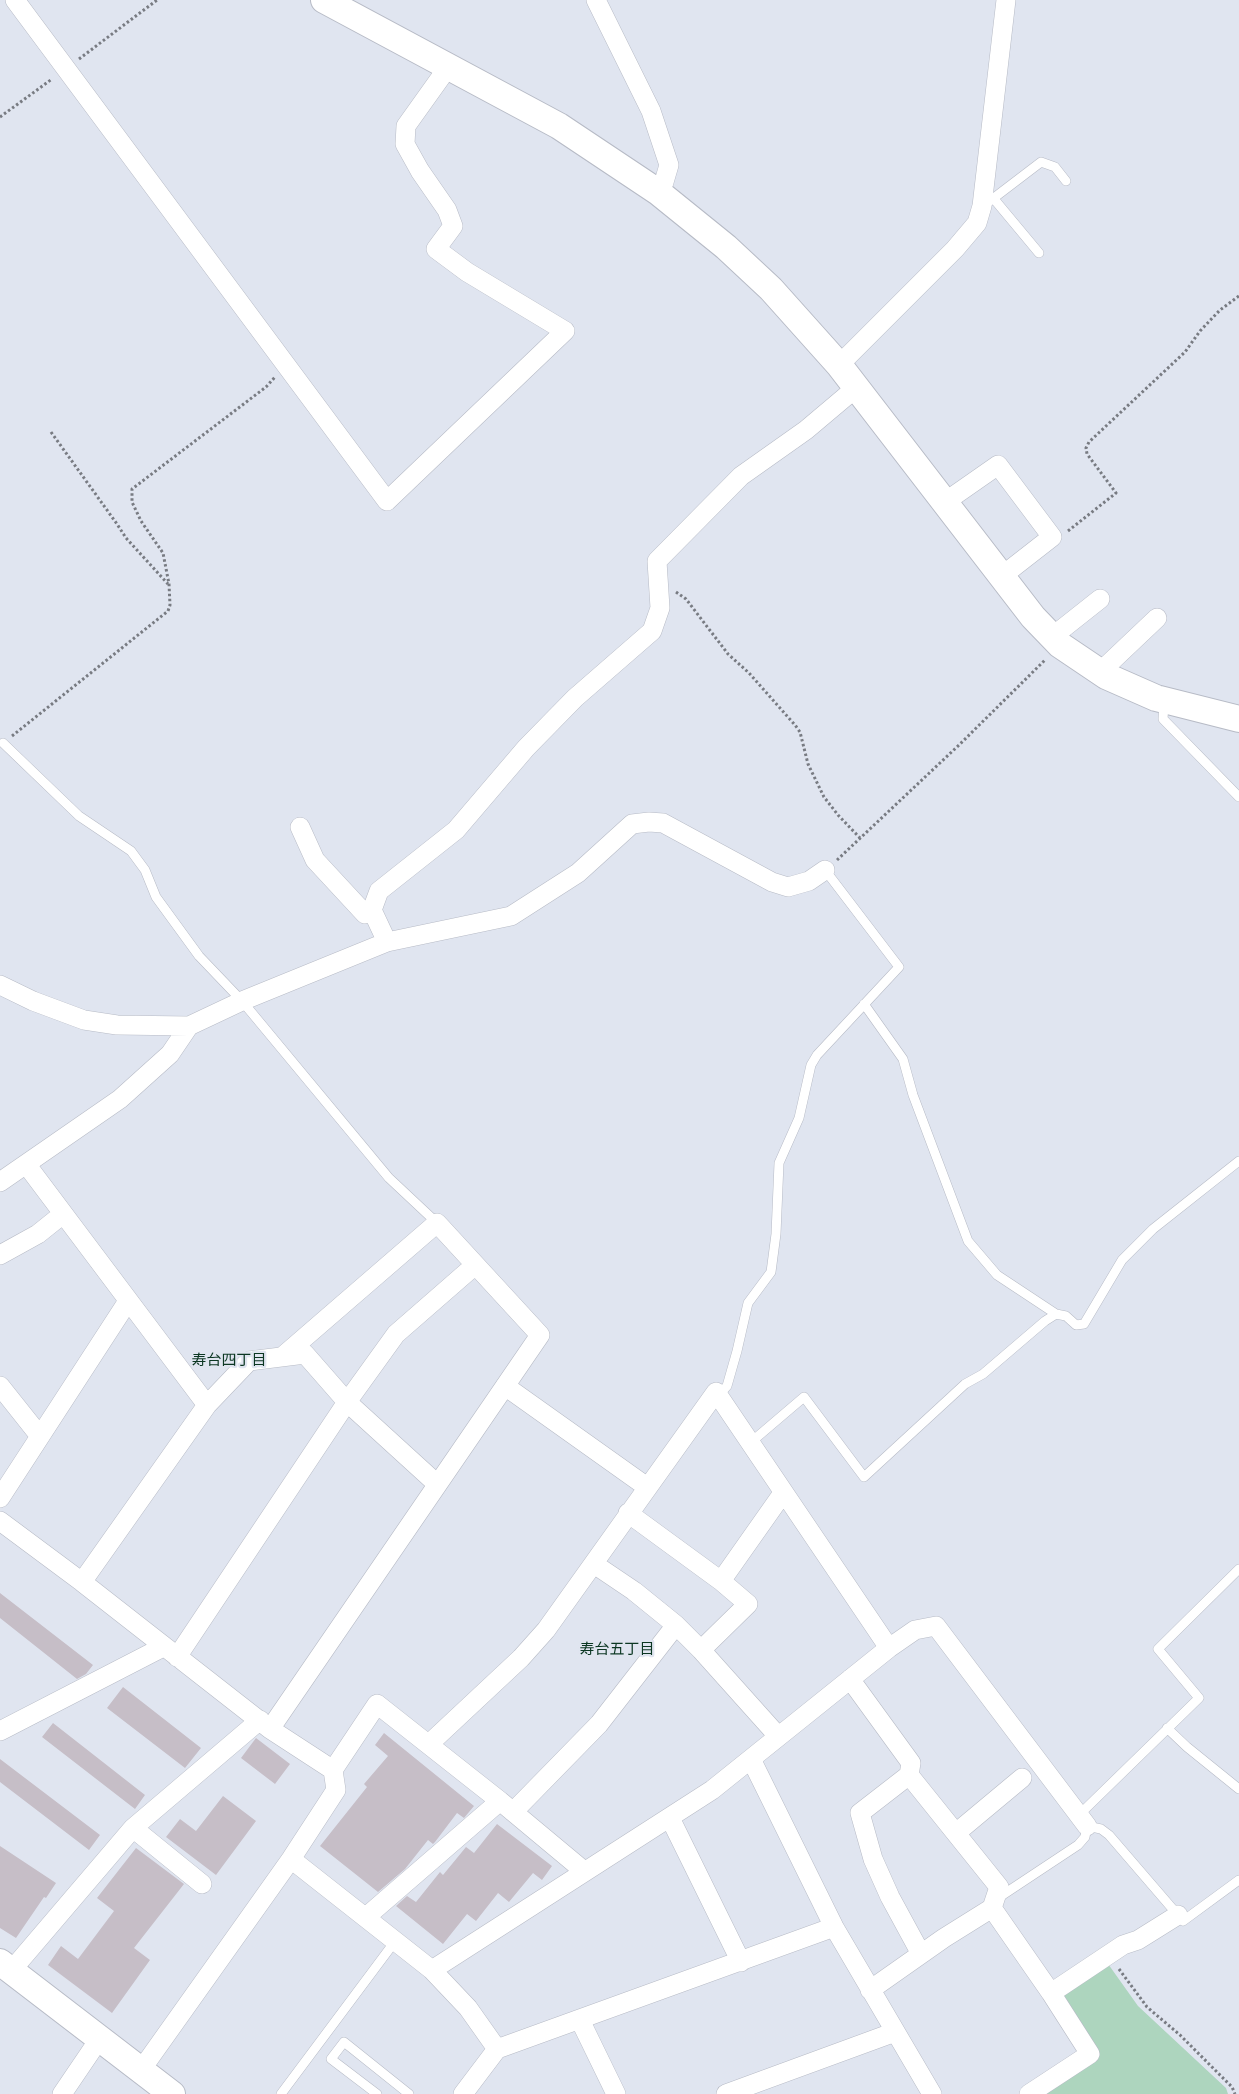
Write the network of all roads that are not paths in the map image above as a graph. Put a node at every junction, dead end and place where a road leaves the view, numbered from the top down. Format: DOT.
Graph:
graph roads {
  1 [pos="16,0"];
  2 [pos="324,0"];
  3 [pos="596,0"];
  4 [pos="1006,0"];
  5 [pos="445,64"];
  6 [pos="1066,181"];
  7 [pos="658,192"];
  8 [pos="988,204"];
  9 [pos="1039,253"];
  10 [pos="839,365"];
  11 [pos="857,387"];
  12 [pos="945,502"];
  13 [pos="1002,576"];
  14 [pos="1100,599"];
  15 [pos="1157,618"];
  16 [pos="1056,641"];
  17 [pos="1100,672"];
  18 [pos="1164,700"];
  19 [pos="1239,719"];
  20 [pos="3,743"];
  21 [pos="1239,797"];
  22 [pos="300,827"];
  23 [pos="825,870"];
  24 [pos="372,910"];
  25 [pos="387,942"];
  26 [pos="0,985"];
  27 [pos="242,1001"];
  28 [pos="864,1004"];
  29 [pos="189,1026"];
  30 [pos="1239,1161"];
  31 [pos="26,1164"];
  32 [pos="0,1182"];
  33 [pos="63,1214"];
  34 [pos="437,1223"];
  35 [pos="0,1254"];
  36 [pos="474,1266"];
  37 [pos="128,1301"];
  38 [pos="1056,1314"];
  39 [pos="282,1357"];
  40 [pos="0,1386"];
  41 [pos="505,1386"];
  42 [pos="718,1396"];
  43 [pos="347,1402"];
  44 [pos="207,1406"];
  45 [pos="39,1435"];
  46 [pos="750,1442"];
  47 [pos="436,1484"];
  48 [pos="646,1487"];
  49 [pos="783,1492"];
  50 [pos="0,1498"];
  51 [pos="628,1513"];
  52 [pos="0,1521"];
  53 [pos="594,1564"];
  54 [pos="1239,1569"];
  55 [pos="721,1581"];
  56 [pos="82,1582"];
  57 [pos="676,1625"];
  58 [pos="889,1648"];
  59 [pos="701,1650"];
  60 [pos="170,1652"];
  61 [pos="850,1679"];
  62 [pos="265,1724"];
  63 [pos="1168,1728"];
  64 [pos="0,1731"];
  65 [pos="778,1736"];
  66 [pos="429,1744"];
  67 [pos="751,1759"];
  68 [pos="333,1770"];
  69 [pos="909,1775"];
  70 [pos="1022,1778"];
  71 [pos="1239,1789"];
  72 [pos="507,1806"];
  73 [pos="670,1818"];
  74 [pos="1087,1826"];
  75 [pos="133,1828"];
  76 [pos="956,1833"];
  77 [pos="291,1859"];
  78 [pos="584,1870"];
  79 [pos="1239,1880"];
  80 [pos="202,1884"];
  81 [pos="993,1905"];
  82 [pos="1178,1915"];
  83 [pos="366,1917"];
  84 [pos="834,1927"];
  85 [pos="396,1940"];
  86 [pos="921,1954"];
  87 [pos="740,1962"];
  88 [pos="5,1966"];
  89 [pos="432,1970"];
  90 [pos="870,1990"];
  91 [pos="1050,1993"];
  92 [pos="580,2020"];
  93 [pos="895,2032"];
  94 [pos="100,2038"];
  95 [pos="496,2049"];
  96 [pos="140,2070"];
  97 [pos="62,2094"];
  98 [pos="172,2094"];
  99 [pos="281,2094"];
  100 [pos="377,2094"];
  101 [pos="409,2094"];
  102 [pos="463,2094"];
  103 [pos="616,2094"];
  104 [pos="726,2094"];
  105 [pos="932,2094"];
  106 [pos="1029,2094"];
  1 -- 5 [label="street"];
  2 -- 5 [label="street"];
  3 -- 7 [label="street"];
  4 -- 8 [label="street"];
  5 -- 7 [label="street"];
  6 -- 8 [label="lane"];
  7 -- 10 [label="street"];
  8 -- 9 [label="lane"];
  8 -- 10 [label="street"];
  10 -- 11 [label="street"];
  11 -- 12 [label="street"];
  11 -- 24 [label="street"];
  12 -- 13 [label="street"];
  12 -- 13 [label="street"];
  13 -- 16 [label="street"];
  14 -- 16 [label="street"];
  15 -- 17 [label="street"];
  16 -- 17 [label="street"];
  17 -- 18 [label="street"];
  18 -- 19 [label="street"];
  18 -- 21 [label="lane"];
  20 -- 27 [label="lane"];
  22 -- 24 [label="street"];
  23 -- 25 [label="street"];
  23 -- 28 [label="lane"];
  24 -- 25 [label="street"];
  25 -- 27 [label="street"];
  26 -- 29 [label="street"];
  27 -- 29 [label="street"];
  27 -- 34 [label="lane"];
  28 -- 38 [label="lane"];
  28 -- 42 [label="lane"];
  29 -- 31 [label="street"];
  30 -- 38 [label="lane"];
  31 -- 32 [label="street"];
  31 -- 33 [label="street"];
  33 -- 35 [label="street"];
  33 -- 37 [label="street"];
  34 -- 36 [label="street"];
  34 -- 39 [label="street"];
  36 -- 41 [label="street"];
  36 -- 43 [label="street"];
  37 -- 44 [label="street"];
  37 -- 45 [label="street"];
  38 -- 46 [label="lane"];
  39 -- 43 [label="street"];
  39 -- 44 [label="street"];
  40 -- 45 [label="street"];
  41 -- 47 [label="street"];
  41 -- 48 [label="street"];
  42 -- 46 [label="street"];
  42 -- 48 [label="street"];
  43 -- 47 [label="street"];
  43 -- 60 [label="street"];
  44 -- 56 [label="street"];
  45 -- 50 [label="street"];
  46 -- 49 [label="street"];
  47 -- 62 [label="street"];
  48 -- 51 [label="street"];
  49 -- 55 [label="street"];
  49 -- 58 [label="street"];
  51 -- 53 [label="street"];
  51 -- 55 [label="street"];
  52 -- 56 [label="street"];
  53 -- 57 [label="street"];
  53 -- 66 [label="street"];
  54 -- 63 [label="lane"];
  55 -- 59 [label="street"];
  56 -- 60 [label="street"];
  57 -- 59 [label="street"];
  57 -- 72 [label="street"];
  58 -- 61 [label="street"];
  58 -- 74 [label="street"];
  59 -- 65 [label="street"];
  60 -- 62 [label="street"];
  60 -- 64 [label="street"];
  61 -- 65 [label="street"];
  61 -- 69 [label="street"];
  62 -- 68 [label="street"];
  62 -- 75 [label="street"];
  63 -- 71 [label="lane"];
  63 -- 74 [label="lane"];
  65 -- 67 [label="street"];
  66 -- 68 [label="street"];
  66 -- 72 [label="street"];
  67 -- 73 [label="street"];
  67 -- 84 [label="street"];
  68 -- 77 [label="street"];
  69 -- 76 [label="street"];
  69 -- 86 [label="street"];
  70 -- 76 [label="street"];
  72 -- 78 [label="street"];
  72 -- 83 [label="street"];
  73 -- 78 [label="street"];
  73 -- 87 [label="street"];
  74 -- 81 [label="lane"];
  74 -- 82 [label="lane"];
  75 -- 80 [label="street"];
  75 -- 88 [label="street"];
  76 -- 81 [label="street"];
  77 -- 83 [label="street"];
  77 -- 96 [label="street"];
  78 -- 89 [label="street"];
  79 -- 82 [label="lane"];
  81 -- 86 [label="street"];
  81 -- 91 [label="street"];
  82 -- 91 [label="street"];
  83 -- 85 [label="street"];
  84 -- 87 [label="street"];
  84 -- 90 [label="street"];
  85 -- 89 [label="street"];
  85 -- 99 [label="lane"];
  86 -- 90 [label="street"];
  87 -- 92 [label="street"];
  88 -- 94 [label="street"];
  89 -- 95 [label="street"];
  90 -- 93 [label="street"];
  91 -- 106 [label="street"];
  92 -- 95 [label="street"];
  92 -- 103 [label="street"];
  93 -- 104 [label="street"];
  93 -- 105 [label="street"];
  94 -- 96 [label="street"];
  94 -- 97 [label="street"];
  95 -- 102 [label="street"];
  96 -- 98 [label="street"];
  100 -- 101 [label="lane"];
}
